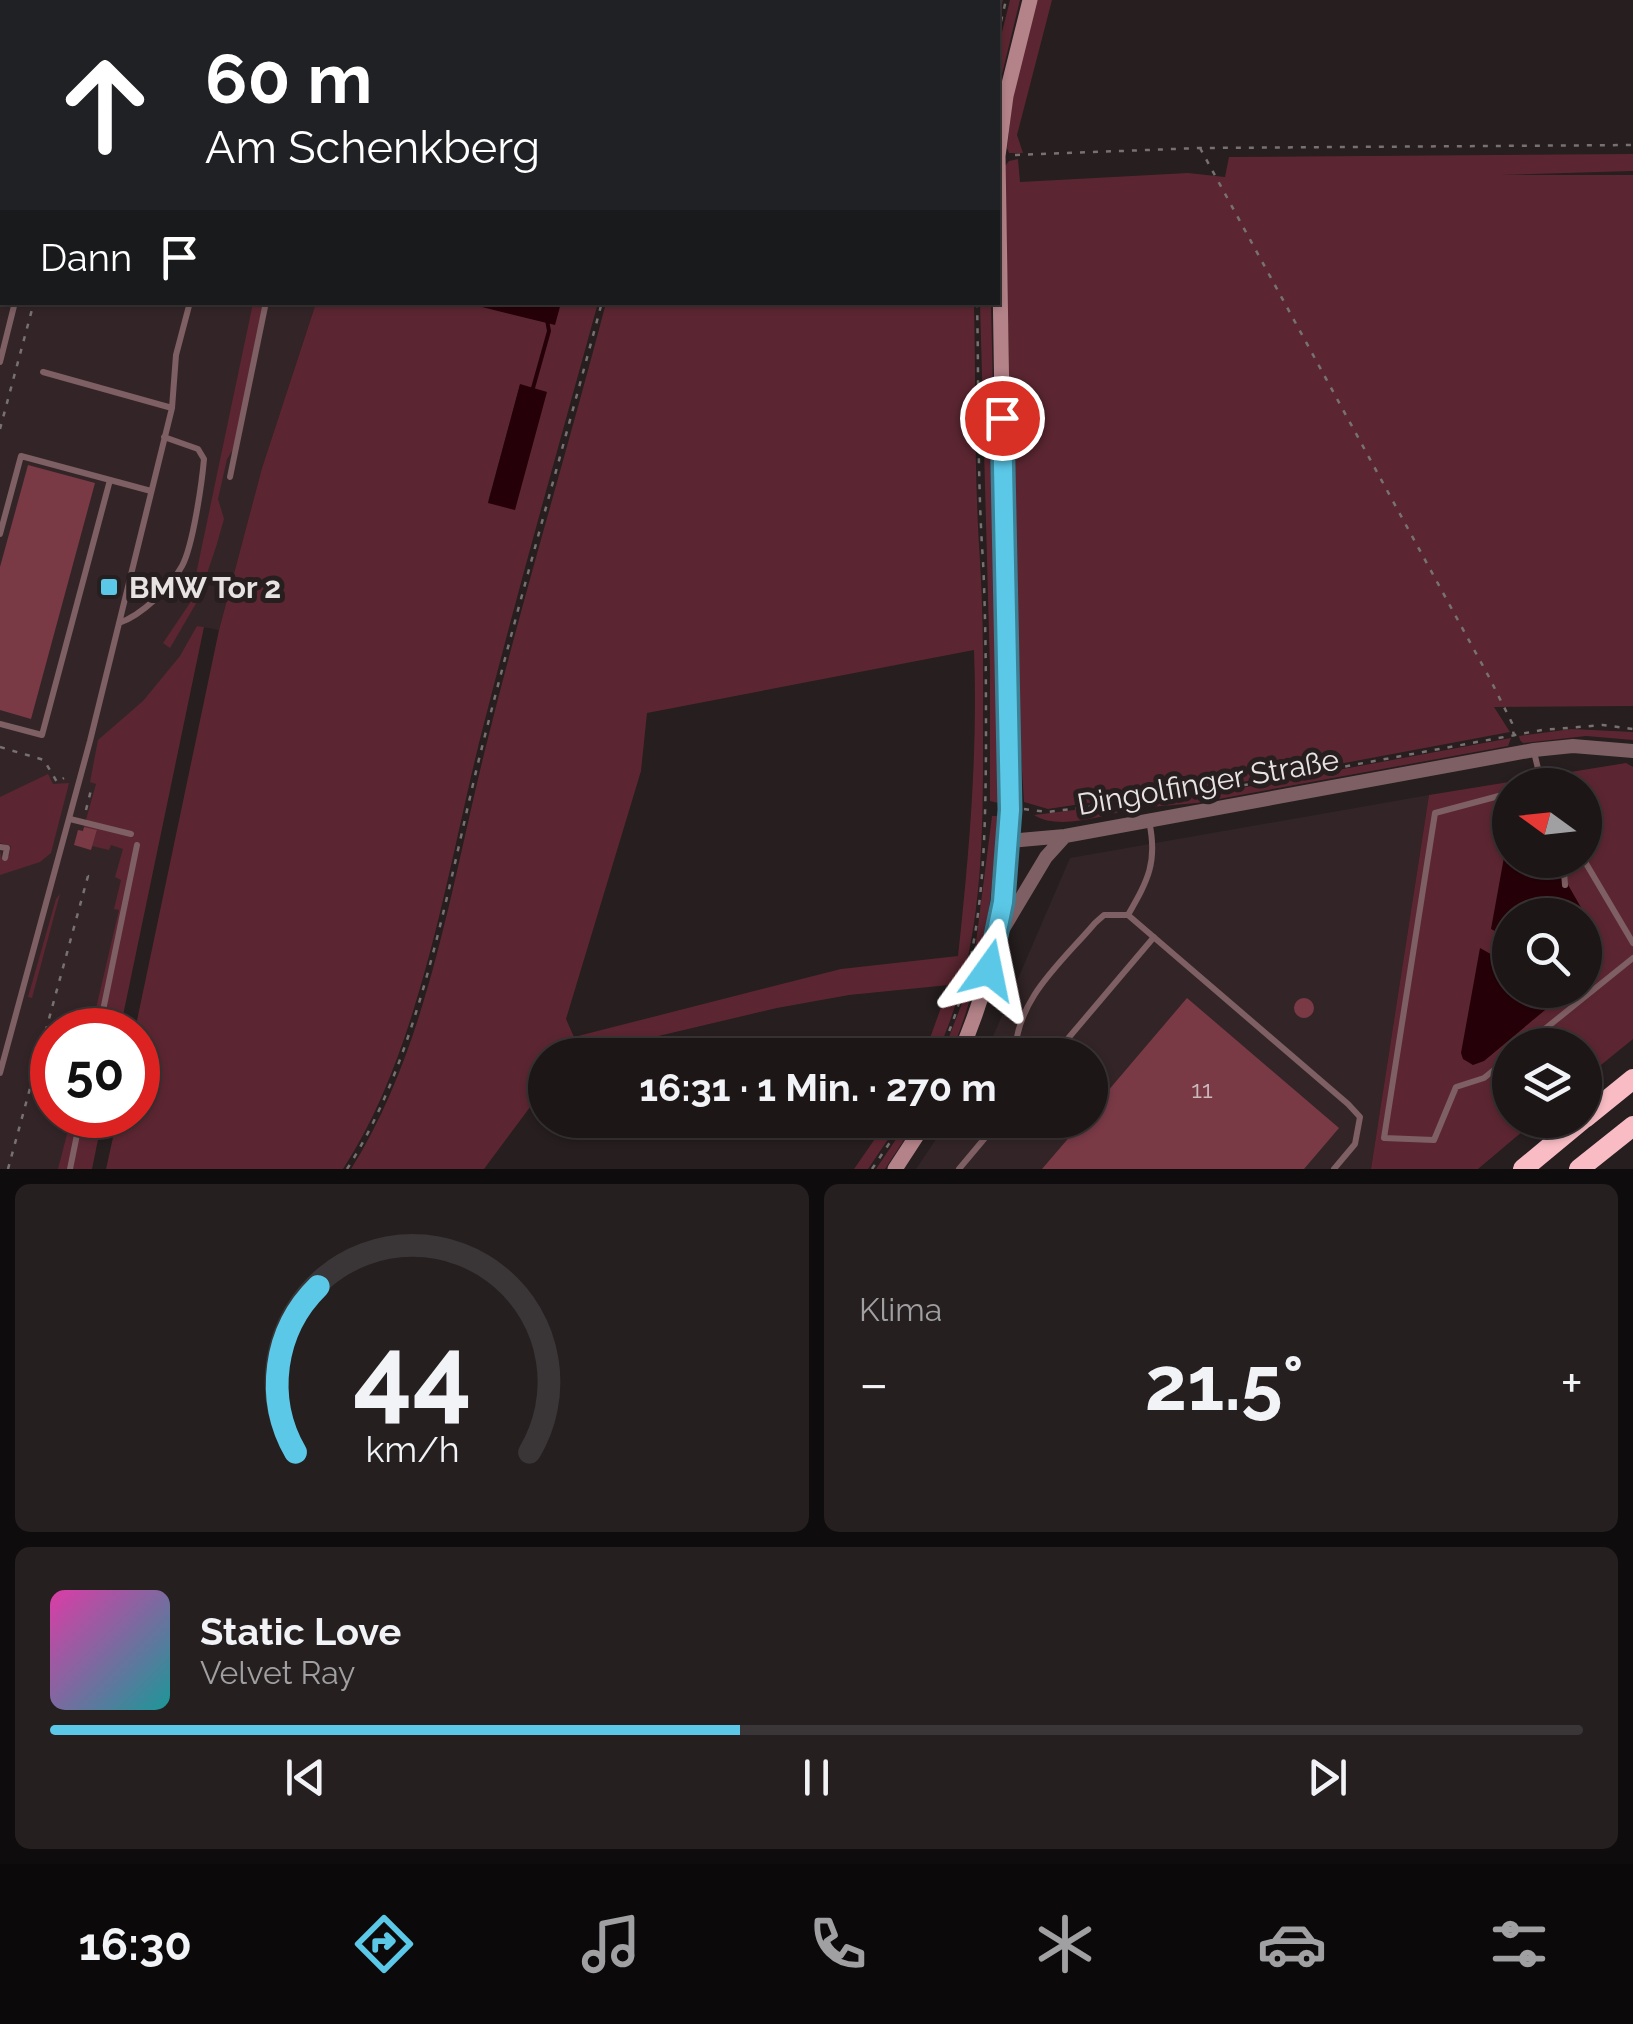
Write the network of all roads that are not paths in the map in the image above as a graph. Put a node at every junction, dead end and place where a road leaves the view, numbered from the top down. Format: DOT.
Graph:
graph roads {
  1 [pos="1030,0"];
  2 [pos="1000,141"];
  3 [pos="1000,265"];
  4 [pos="14,305"];
  5 [pos="189,305"];
  6 [pos="265,305"];
  7 [pos="0,362"];
  8 [pos="43,372"];
  9 [pos="172,408"];
  10 [pos="164,437"];
  11 [pos="230,477"];
  12 [pos="110,480"];
  13 [pos="151,491"];
  14 [pos="0,534"];
  15 [pos="118,623"];
  16 [pos="0,724"];
  17 [pos="1534,750"];
  18 [pos="1633,751"];
  19 [pos="1538,768"];
  20 [pos="1492,798"];
  21 [pos="70,818"];
  22 [pos="1149,820"];
  23 [pos="131,834"];
  24 [pos="1065,836"];
  25 [pos="1009,842"];
  26 [pos="137,846"];
  27 [pos="0,847"];
  28 [pos="5,858"];
  29 [pos="1564,878"];
  30 [pos="1595,878"];
  31 [pos="1565,885"];
  32 [pos="1128,915"];
  33 [pos="1154,937"];
  34 [pos="996,940"];
  35 [pos="1633,942"];
  36 [pos="1633,958"];
  37 [pos="104,1008"];
  38 [pos="1546,1028"];
  39 [pos="966,1038"];
  40 [pos="1016,1038"];
  41 [pos="1068,1038"];
  42 [pos="1492,1072"];
  43 [pos="0,1073"];
  44 [pos="1633,1078"];
  45 [pos="1602,1104"];
  46 [pos="1633,1126"];
  47 [pos="77,1138"];
  48 [pos="916,1138"];
  49 [pos="985,1138"];
  50 [pos="1561,1138"];
  51 [pos="70,1169"];
  52 [pos="896,1169"];
  53 [pos="959,1169"];
  54 [pos="1334,1169"];
  55 [pos="1524,1169"];
  56 [pos="1578,1169"];
  1 -- 2 [label="main road"];
  3 -- 25 [label="main road"];
  4 -- 7 [label="lane"];
  5 -- 9 [label="lane"];
  6 -- 11 [label="lane"];
  8 -- 9 [label="lane"];
  9 -- 10 [label="lane"];
  10 -- 13 [label="lane"];
  10 -- 15 [label="lane"];
  12 -- 13 [label="lane"];
  12 -- 14 [label="lane"];
  12 -- 16 [label="lane"];
  13 -- 15 [label="lane"];
  15 -- 21 [label="lane"];
  17 -- 18 [label="street, Dingolfinger Straße"];
  17 -- 19 [label="lane"];
  17 -- 22 [label="street, Dingolfinger Straße"];
  20 -- 42 [label="lane"];
  21 -- 23 [label="lane"];
  21 -- 43 [label="lane"];
  22 -- 24 [label="street, Dingolfinger Straße"];
  22 -- 32 [label="lane"];
  24 -- 25 [label="street, Dingolfinger Straße"];
  24 -- 34 [label="street"];
  25 -- 34 [label="main road"];
  26 -- 37 [label="lane"];
  27 -- 28 [label="lane"];
  29 -- 31 [label="lane"];
  30 -- 35 [label="lane"];
  32 -- 33 [label="lane"];
  32 -- 40 [label="lane"];
  33 -- 41 [label="lane"];
  33 -- 54 [label="lane"];
  34 -- 39 [label="main road"];
  36 -- 38 [label="lane"];
  44 -- 45 [label="highway"];
  46 -- 56 [label="highway"];
  47 -- 51 [label="lane"];
  48 -- 52 [label="main road"];
  49 -- 53 [label="lane"];
  50 -- 55 [label="highway"];
}
